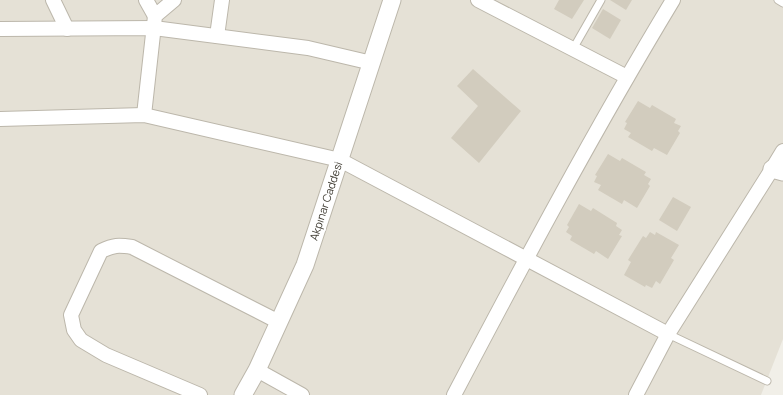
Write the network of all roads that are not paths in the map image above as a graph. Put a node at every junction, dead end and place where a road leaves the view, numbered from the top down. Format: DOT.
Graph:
graph roads {
  1 [pos="53,0"];
  2 [pos="146,0"];
  3 [pos="174,0"];
  4 [pos="222,0"];
  5 [pos="392,0"];
  6 [pos="478,0"];
  7 [pos="601,0"];
  8 [pos="673,0"];
  9 [pos="778,0"];
  10 [pos="783,3"];
  11 [pos="155,22"];
  12 [pos="0,29"];
  13 [pos="67,29"];
  14 [pos="217,36"];
  15 [pos="573,49"];
  16 [pos="372,63"];
  17 [pos="626,77"];
  18 [pos="144,115"];
  19 [pos="0,118"];
  20 [pos="783,150"];
  21 [pos="340,160"];
  22 [pos="778,171"];
  23 [pos="525,259"];
  24 [pos="279,322"];
  25 [pos="668,334"];
  26 [pos="257,370"];
  27 [pos="767,381"];
  28 [pos="200,395"];
  29 [pos="243,395"];
  30 [pos="302,395"];
  31 [pos="454,395"];
  32 [pos="636,395"];
  1 -- 13 [label="street"];
  2 -- 11 [label="street"];
  3 -- 11 [label="street"];
  4 -- 14 [label="street"];
  5 -- 16 [label="street, Akpınar Caddesi"];
  6 -- 15 [label="street"];
  7 -- 15 [label="lane"];
  8 -- 17 [label="street"];
  9 -- 10 [label="lane"];
  11 -- 13 [label="street"];
  11 -- 14 [label="street"];
  11 -- 18 [label="street"];
  12 -- 13 [label="street"];
  14 -- 16 [label="street"];
  15 -- 17 [label="street"];
  16 -- 21 [label="street, Akpınar Caddesi"];
  17 -- 23 [label="street"];
  18 -- 19 [label="street"];
  18 -- 21 [label="street"];
  20 -- 22 [label="street"];
  21 -- 23 [label="street"];
  21 -- 24 [label="street, Akpınar Caddesi"];
  22 -- 25 [label="street"];
  23 -- 25 [label="street"];
  23 -- 31 [label="street"];
  24 -- 26 [label="street, Akpınar Caddesi"];
  24 -- 28 [label="street"];
  25 -- 27 [label="lane"];
  25 -- 32 [label="street"];
  26 -- 29 [label="street, Akpınar Caddesi"];
  26 -- 30 [label="street"];
}
